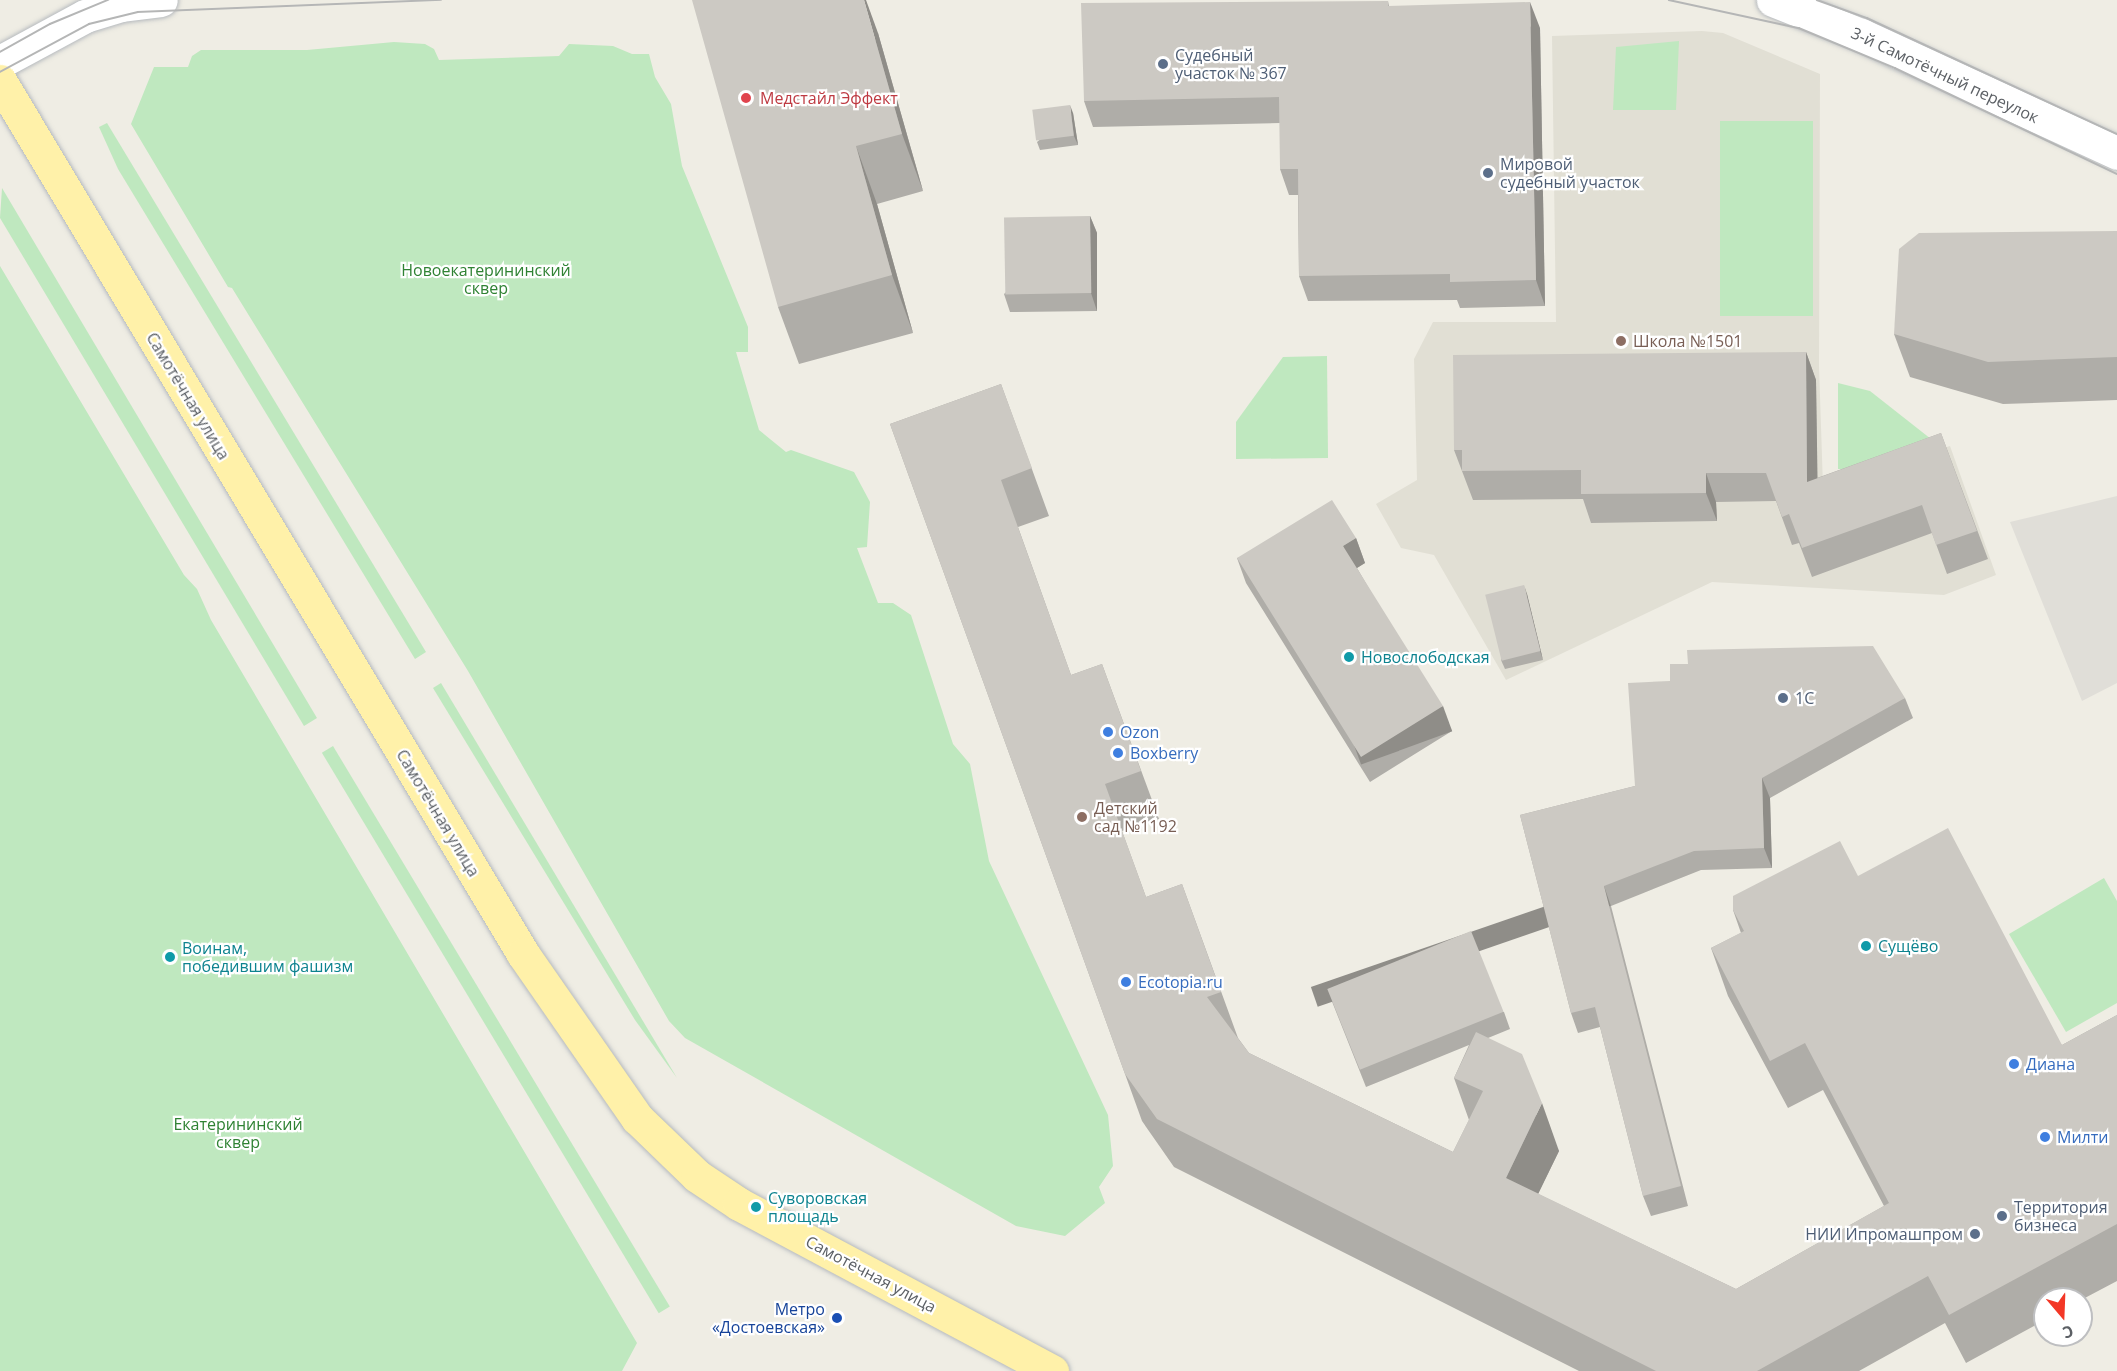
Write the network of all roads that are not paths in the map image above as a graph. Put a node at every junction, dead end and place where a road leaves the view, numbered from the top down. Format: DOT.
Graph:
graph roads {
  1 [pos="161,0"];
  2 [pos="1773,0"];
  3 [pos="98,5"];
  4 [pos="0,62"];
  5 [pos="0,81"];
  6 [pos="2117,153"];
  7 [pos="1052,1371"];
  1 -- 3 [label="street"];
  2 -- 6 [label="street, 3-й Самотёчный переулок"];
  3 -- 4 [label="street"];
  5 -- 7 [label="main road, Самотёчная улица"];
}
